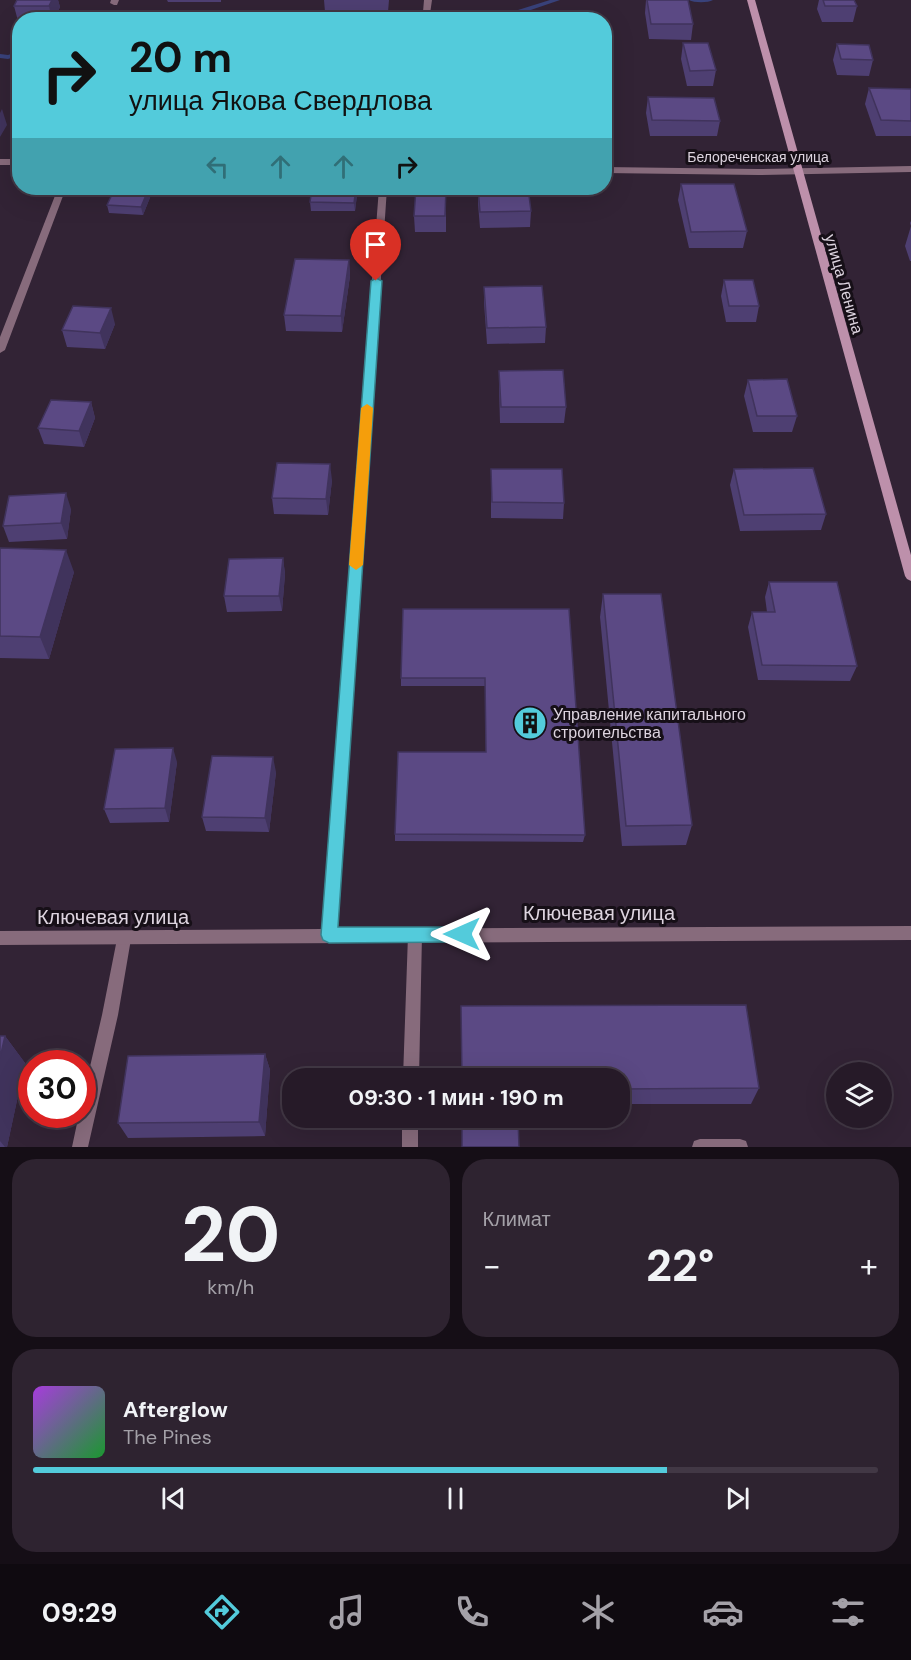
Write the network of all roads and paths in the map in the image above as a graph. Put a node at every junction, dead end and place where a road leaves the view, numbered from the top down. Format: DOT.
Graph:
graph roads {
  1 [pos="428,0"];
  2 [pos="751,0"];
  3 [pos="427,12"];
  4 [pos="911,169"];
  5 [pos="612,170"];
  6 [pos="796,171"];
  7 [pos="59,195"];
  8 [pos="382,195"];
  9 [pos="0,350"];
  10 [pos="911,576"];
  11 [pos="911,933"];
  12 [pos="329,935"];
  13 [pos="415,935"];
  14 [pos="0,938"];
  15 [pos="124,939"];
  16 [pos="411,1068"];
  17 [pos="410,1128"];
  18 [pos="80,1147"];
  19 [pos="410,1147"];
  20 [pos="700,1147"];
  21 [pos="740,1147"];
  1 -- 3 [label="street"];
  2 -- 6 [label="main road, улица Ленина"];
  4 -- 6 [label="street, Белореченская улица"];
  5 -- 6 [label="street, Белореченская улица"];
  6 -- 10 [label="main road, улица Ленина"];
  7 -- 9 [label="street"];
  8 -- 12 [label="street"];
  11 -- 13 [label="street, Ключевая улица"];
  12 -- 13 [label="street, Ключевая улица"];
  12 -- 15 [label="street, Ключевая улица"];
  13 -- 16 [label="street"];
  14 -- 15 [label="street, Ключевая улица"];
  15 -- 18 [label="street"];
  17 -- 19 [label="street"];
  20 -- 21 [label="street"];
}
